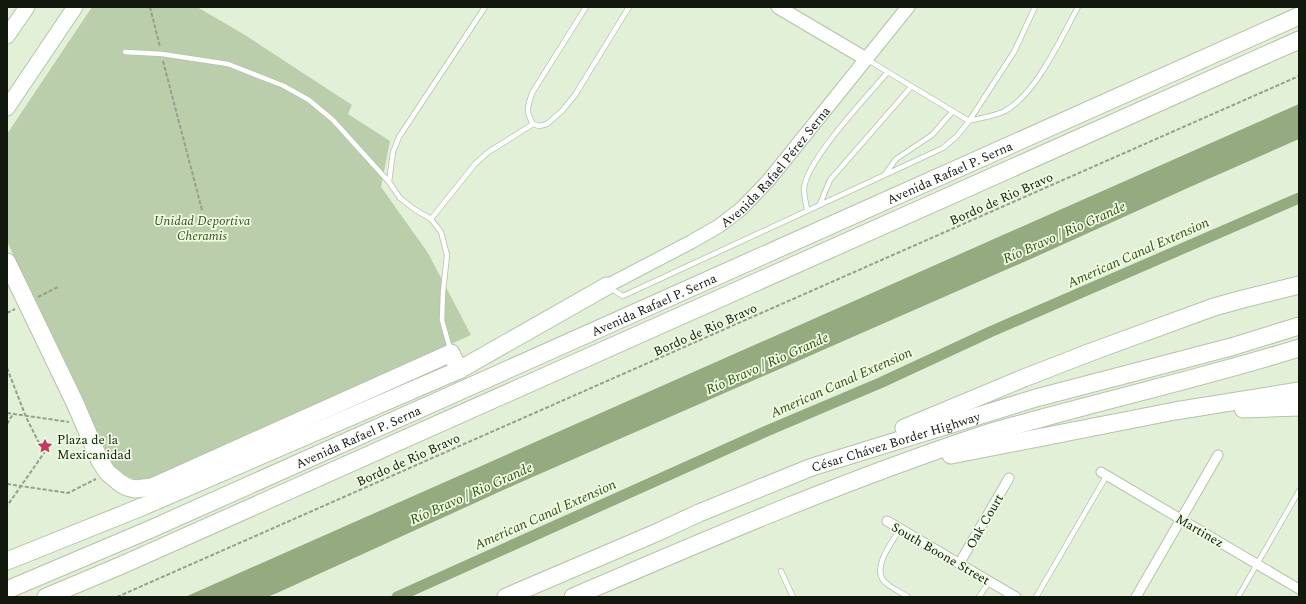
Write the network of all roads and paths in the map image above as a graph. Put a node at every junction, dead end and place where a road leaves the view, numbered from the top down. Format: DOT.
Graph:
graph roads {
  1 [pos="27,7"];
  2 [pos="75,7"];
  3 [pos="150,7"];
  4 [pos="485,7"];
  5 [pos="586,7"];
  6 [pos="629,7"];
  7 [pos="778,7"];
  8 [pos="908,7"];
  9 [pos="1035,7"];
  10 [pos="1078,7"];
  11 [pos="1299,16"];
  12 [pos="7,36"];
  13 [pos="1299,40"];
  14 [pos="125,52"];
  15 [pos="162,54"];
  16 [pos="866,59"];
  17 [pos="887,73"];
  18 [pos="1299,76"];
  19 [pos="911,87"];
  20 [pos="7,108"];
  21 [pos="953,111"];
  22 [pos="969,121"];
  23 [pos="533,124"];
  24 [pos="886,173"];
  25 [pos="389,182"];
  26 [pos="820,204"];
  27 [pos="202,210"];
  28 [pos="807,210"];
  29 [pos="431,219"];
  30 [pos="7,262"];
  31 [pos="1299,285"];
  32 [pos="607,286"];
  33 [pos="58,287"];
  34 [pos="45,293"];
  35 [pos="14,310"];
  36 [pos="7,313"];
  37 [pos="1299,326"];
  38 [pos="1299,348"];
  39 [pos="451,353"];
  40 [pos="7,368"];
  41 [pos="458,370"];
  42 [pos="1299,391"];
  43 [pos="1299,407"];
  44 [pos="1175,411"];
  45 [pos="7,413"];
  46 [pos="13,414"];
  47 [pos="26,417"];
  48 [pos="82,419"];
  49 [pos="7,424"];
  50 [pos="1218,455"];
  51 [pos="812,467"];
  52 [pos="890,467"];
  53 [pos="107,472"];
  54 [pos="1104,474"];
  55 [pos="1009,478"];
  56 [pos="7,484"];
  57 [pos="20,486"];
  58 [pos="1299,491"];
  59 [pos="7,506"];
  60 [pos="1181,520"];
  61 [pos="887,521"];
  62 [pos="900,529"];
  63 [pos="7,561"];
  64 [pos="959,564"];
  65 [pos="1257,564"];
  66 [pos="780,571"];
  67 [pos="989,582"];
  68 [pos="1299,589"];
  69 [pos="7,590"];
  70 [pos="46,597"];
  71 [pos="117,597"];
  72 [pos="506,597"];
  73 [pos="573,597"];
  74 [pos="793,597"];
  75 [pos="908,597"];
  76 [pos="979,597"];
  77 [pos="1016,597"];
  78 [pos="1036,597"];
  79 [pos="1136,597"];
  80 [pos="1238,597"];
  1 -- 12 [label="main road"];
  2 -- 20 [label="main road"];
  3 -- 15 [label="path"];
  4 -- 25 [label="lane"];
  5 -- 23 [label="lane"];
  6 -- 23 [label="lane"];
  7 -- 16 [label="main road"];
  8 -- 16 [label="main road, Avenida Rafael Pérez Serna"];
  9 -- 22 [label="lane"];
  10 -- 22 [label="lane"];
  11 -- 69 [label="highway, Avenida Rafael P. Serna"];
  13 -- 70 [label="highway, Avenida Rafael P. Serna"];
  14 -- 15 [label="lane"];
  15 -- 25 [label="lane"];
  15 -- 27 [label="path"];
  16 -- 17 [label="lane"];
  16 -- 32 [label="main road, Avenida Rafael Pérez Serna"];
  17 -- 19 [label="lane"];
  17 -- 28 [label="lane"];
  18 -- 71 [label="path, Bordo de Rio Bravo"];
  19 -- 21 [label="lane"];
  19 -- 26 [label="lane"];
  21 -- 22 [label="lane"];
  21 -- 24 [label="lane"];
  22 -- 24 [label="lane"];
  23 -- 29 [label="lane"];
  24 -- 26 [label="lane"];
  25 -- 29 [label="lane"];
  26 -- 28 [label="lane"];
  28 -- 32 [label="lane"];
  29 -- 39 [label="lane"];
  30 -- 48 [label="highway"];
  31 -- 51 [label="highway"];
  32 -- 41 [label="highway"];
  33 -- 34 [label="path"];
  35 -- 36 [label="path"];
  37 -- 51 [label="highway, César Chávez Border Highway"];
  38 -- 52 [label="highway, César Chávez Border Highway"];
  39 -- 41 [label="highway"];
  39 -- 53 [label="highway"];
  40 -- 47 [label="path"];
  41 -- 63 [label="highway"];
  42 -- 44 [label="highway"];
  43 -- 44 [label="highway"];
  44 -- 52 [label="highway"];
  45 -- 46 [label="path"];
  46 -- 47 [label="path"];
  46 -- 49 [label="path"];
  47 -- 48 [label="path"];
  47 -- 57 [label="path"];
  48 -- 53 [label="highway"];
  50 -- 60 [label="street"];
  51 -- 72 [label="highway, César Chávez Border Highway"];
  52 -- 73 [label="highway, César Chávez Border Highway"];
  53 -- 57 [label="path"];
  54 -- 60 [label="street, Martinez"];
  54 -- 78 [label="lane"];
  55 -- 64 [label="street, Oak Court"];
  56 -- 57 [label="path"];
  57 -- 59 [label="path"];
  58 -- 65 [label="lane"];
  60 -- 65 [label="street, Martinez"];
  60 -- 79 [label="street"];
  61 -- 62 [label="street, South Boone Street"];
  62 -- 64 [label="street, South Boone Street"];
  62 -- 75 [label="lane"];
  64 -- 67 [label="street, South Boone Street"];
  65 -- 68 [label="street, Martinez"];
  65 -- 80 [label="lane"];
  66 -- 74 [label="lane"];
  67 -- 76 [label="lane"];
  67 -- 77 [label="street, South Boone Street"];
}
